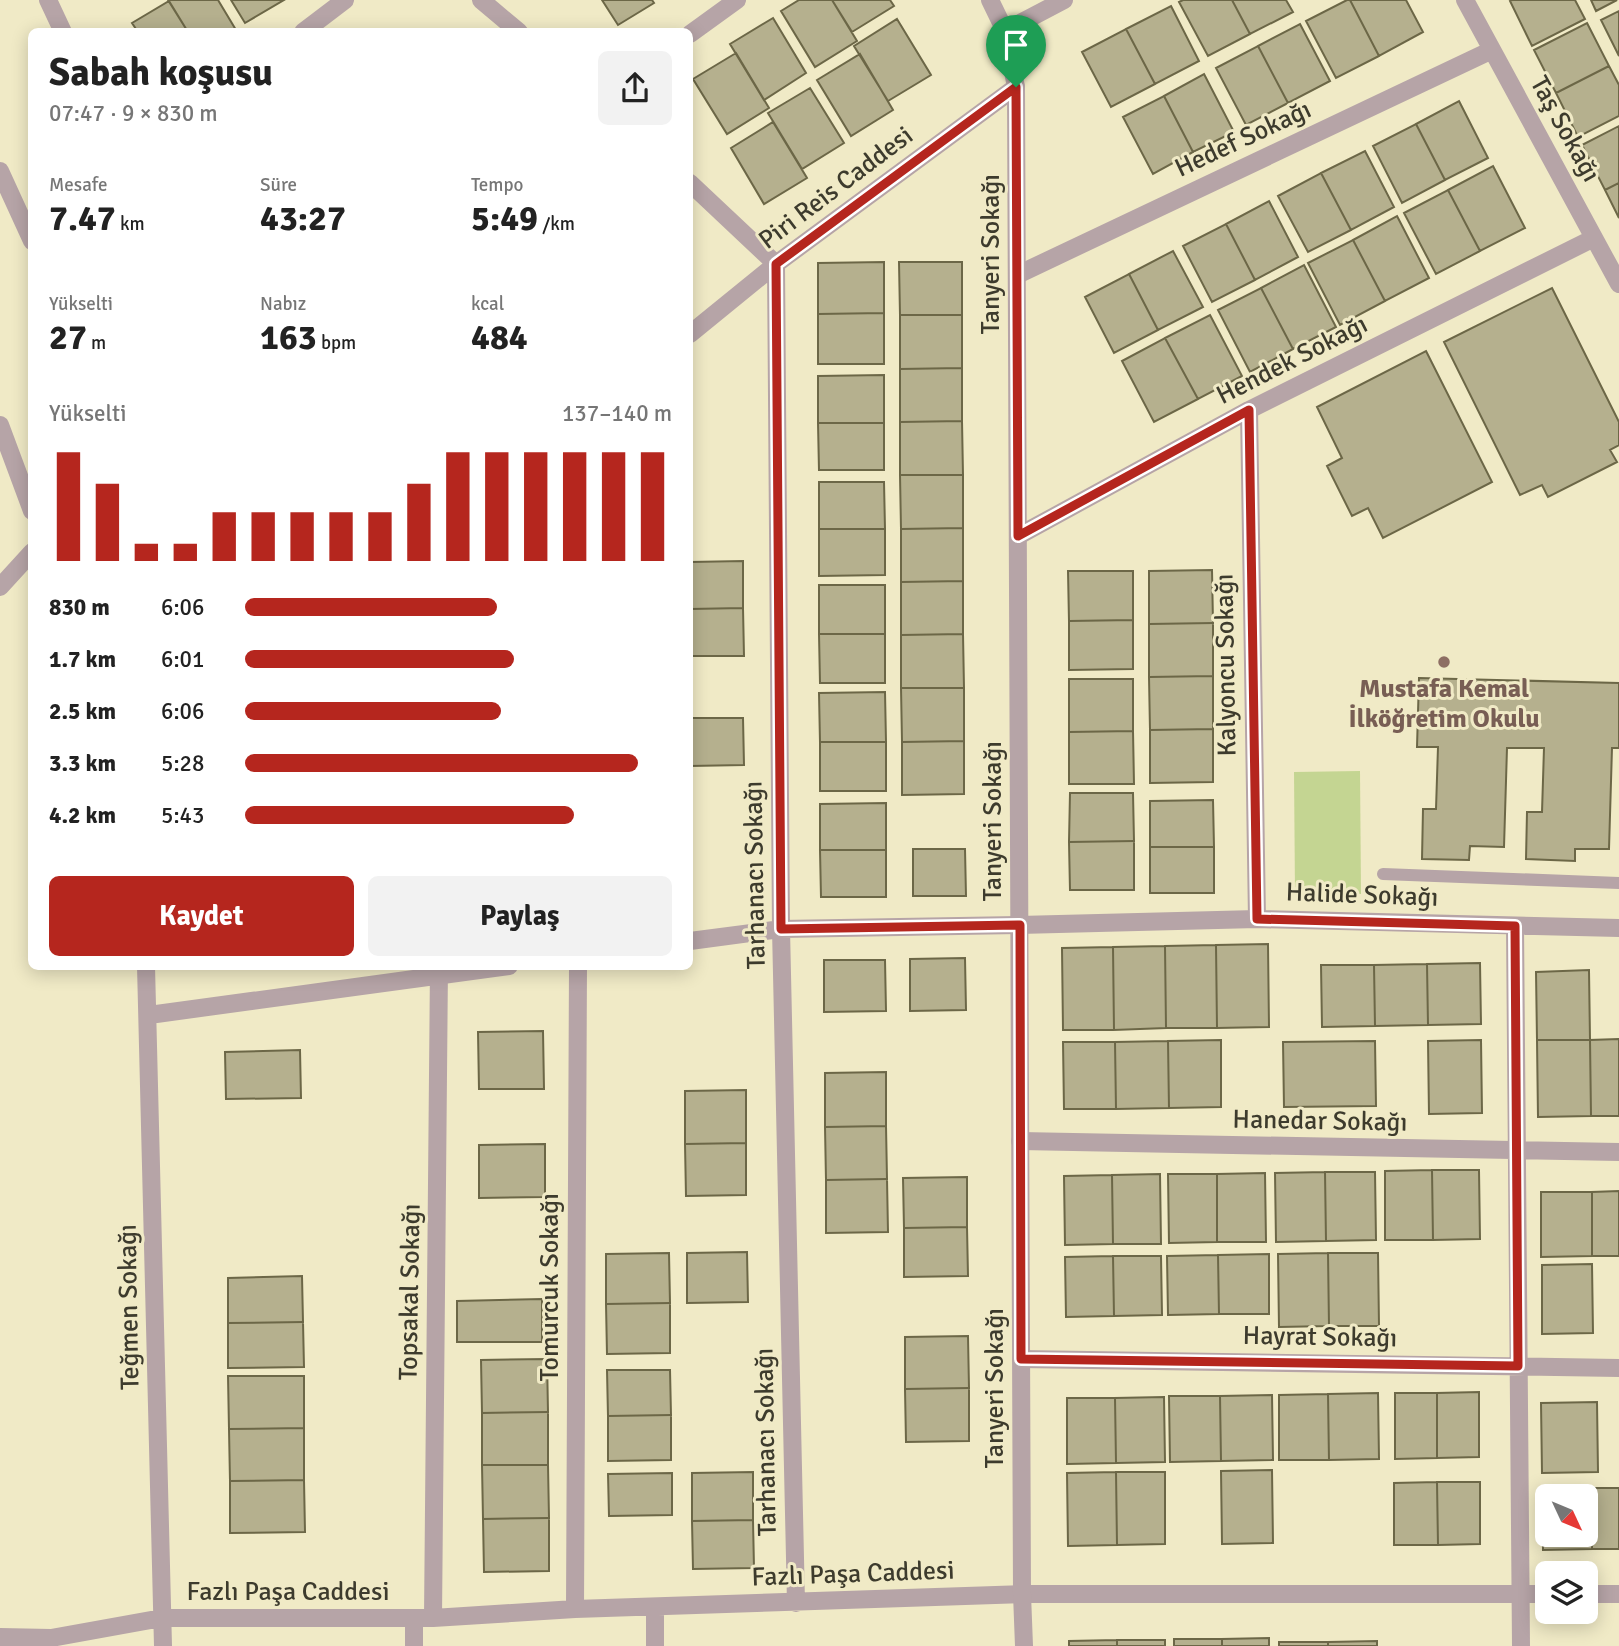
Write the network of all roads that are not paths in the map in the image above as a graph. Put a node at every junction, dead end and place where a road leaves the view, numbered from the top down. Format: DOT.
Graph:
graph roads {
  1 [pos="48,0"];
  2 [pos="345,0"];
  3 [pos="481,0"];
  4 [pos="737,0"];
  5 [pos="990,0"];
  6 [pos="1064,0"];
  7 [pos="1465,0"];
  8 [pos="62,28"];
  9 [pos="308,28"];
  10 [pos="514,28"];
  11 [pos="1005,31"];
  12 [pos="693,32"];
  13 [pos="1492,50"];
  14 [pos="1016,87"];
  15 [pos="0,171"];
  16 [pos="693,186"];
  17 [pos="28,232"];
  18 [pos="1594,238"];
  19 [pos="776,264"];
  20 [pos="1017,275"];
  21 [pos="1619,284"];
  22 [pos="693,332"];
  23 [pos="1249,410"];
  24 [pos="0,425"];
  25 [pos="28,500"];
  26 [pos="1018,536"];
  27 [pos="28,556"];
  28 [pos="0,587"];
  29 [pos="1383,874"];
  30 [pos="1619,883"];
  31 [pos="1257,919"];
  32 [pos="1020,925"];
  33 [pos="1515,926"];
  34 [pos="1619,928"];
  35 [pos="781,929"];
  36 [pos="693,941"];
  37 [pos="146,970"];
  38 [pos="578,970"];
  39 [pos="439,971"];
  40 [pos="149,1016"];
  41 [pos="1020,1141"];
  42 [pos="1517,1151"];
  43 [pos="1619,1152"];
  44 [pos="1021,1359"];
  45 [pos="1518,1366"];
  46 [pos="1619,1368"];
  47 [pos="1022,1594"];
  48 [pos="1520,1594"];
  49 [pos="1535,1594"];
  50 [pos="1598,1594"];
  51 [pos="1619,1594"];
  52 [pos="796,1603"];
  53 [pos="655,1607"];
  54 [pos="575,1609"];
  55 [pos="162,1618"];
  56 [pos="414,1618"];
  57 [pos="433,1618"];
  58 [pos="0,1637"];
  59 [pos="163,1646"];
  60 [pos="414,1646"];
  61 [pos="655,1646"];
  62 [pos="1024,1646"];
  63 [pos="1521,1646"];
  1 -- 8 [label="street"];
  2 -- 9 [label="street"];
  3 -- 10 [label="street"];
  4 -- 12 [label="street"];
  5 -- 11 [label="street, Tanyeri Sokağı"];
  6 -- 11 [label="street"];
  7 -- 13 [label="street, Taş Sokağı"];
  11 -- 14 [label="street, Tanyeri Sokağı"];
  13 -- 18 [label="street, Taş Sokağı"];
  13 -- 20 [label="street, Hedef Sokağı"];
  14 -- 19 [label="street, Piri Reis Caddesi"];
  14 -- 20 [label="street, Tanyeri Sokağı"];
  15 -- 17 [label="street"];
  16 -- 19 [label="street"];
  18 -- 21 [label="street, Taş Sokağı"];
  18 -- 23 [label="street, Hendek Sokağı"];
  19 -- 22 [label="street, Piri Reis Caddesi"];
  19 -- 35 [label="street, Tarhanacı Sokağı"];
  20 -- 26 [label="street, Tanyeri Sokağı"];
  23 -- 26 [label="street, Hendek Sokağı"];
  23 -- 31 [label="street, Kalyoncu Sokağı"];
  24 -- 25 [label="street"];
  26 -- 32 [label="street, Tanyeri Sokağı"];
  27 -- 28 [label="street"];
  29 -- 30 [label="lane"];
  31 -- 32 [label="street, Halide Sokağı"];
  31 -- 33 [label="street, Halide Sokağı"];
  32 -- 35 [label="street, Halide Sokağı"];
  32 -- 41 [label="street, Tanyeri Sokağı"];
  33 -- 34 [label="street, Halide Sokağı"];
  33 -- 42 [label="street"];
  35 -- 36 [label="street, Halide Sokağı"];
  35 -- 52 [label="street, Tarhanacı Sokağı"];
  37 -- 40 [label="street, Teğmen Sokağı"];
  38 -- 54 [label="street, Tomurcuk Sokağı"];
  39 -- 40 [label="street"];
  39 -- 57 [label="street, Topsakal Sokağı"];
  40 -- 55 [label="street, Teğmen Sokağı"];
  41 -- 42 [label="street, Hanedar Sokağı"];
  41 -- 44 [label="street, Tanyeri Sokağı"];
  42 -- 43 [label="street, Hanedar Sokağı"];
  42 -- 45 [label="street"];
  44 -- 45 [label="street, Hayrat Sokağı"];
  44 -- 47 [label="street, Tanyeri Sokağı"];
  45 -- 46 [label="street, Hayrat Sokağı"];
  45 -- 48 [label="street"];
  47 -- 48 [label="street, Fazlı Paşa Caddesi"];
  47 -- 52 [label="street, Fazlı Paşa Caddesi"];
  47 -- 62 [label="street, Tanyeri Sokağı"];
  48 -- 49 [label="street, Fazlı Paşa Caddesi"];
  48 -- 63 [label="street"];
  50 -- 51 [label="street"];
  52 -- 53 [label="street, Fazlı Paşa Caddesi"];
  53 -- 54 [label="street, Fazlı Paşa Caddesi"];
  53 -- 61 [label="street"];
  54 -- 57 [label="street, Fazlı Paşa Caddesi"];
  55 -- 56 [label="street, Fazlı Paşa Caddesi"];
  55 -- 58 [label="street, Fazlı Paşa Caddesi"];
  55 -- 59 [label="street, Teğmen Sokağı"];
  56 -- 57 [label="street, Fazlı Paşa Caddesi"];
  56 -- 60 [label="street"];
}
